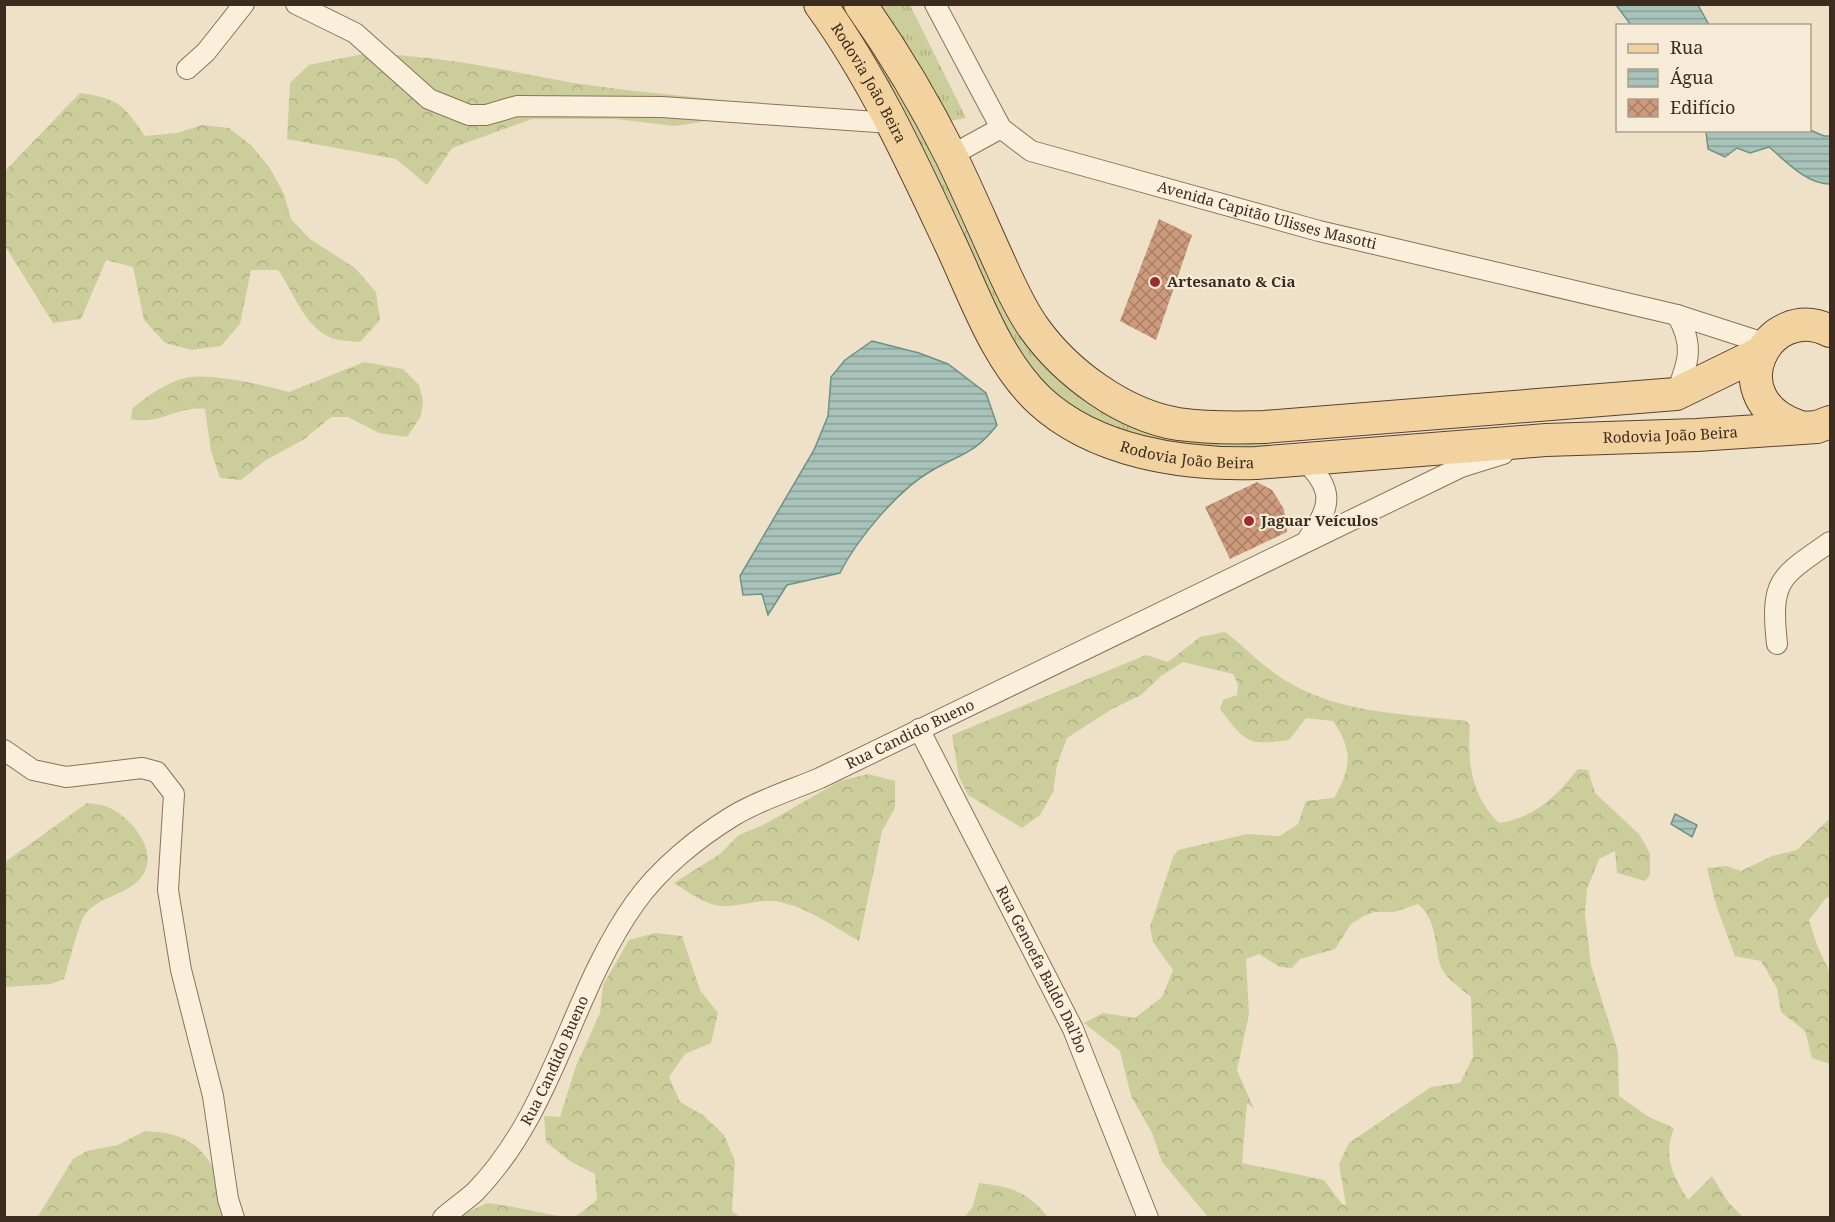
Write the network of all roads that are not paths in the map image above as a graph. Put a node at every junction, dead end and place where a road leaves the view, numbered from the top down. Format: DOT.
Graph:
graph roads {
  1 [pos="244,4"];
  2 [pos="296,4"];
  3 [pos="820,4"];
  4 [pos="860,4"];
  5 [pos="935,4"];
  6 [pos="187,69"];
  7 [pos="891,123"];
  8 [pos="1001,128"];
  9 [pos="950,156"];
  10 [pos="1830,312"];
  11 [pos="1677,315"];
  12 [pos="1798,326"];
  13 [pos="1830,331"];
  14 [pos="1764,348"];
  15 [pos="1676,394"];
  16 [pos="1830,422"];
  17 [pos="1800,427"];
  18 [pos="1546,440"];
  19 [pos="1305,460"];
  20 [pos="1307,540"];
  21 [pos="1830,542"];
  22 [pos="1777,644"];
  23 [pos="919,729"];
  24 [pos="4,750"];
  25 [pos="234,1218"];
  26 [pos="443,1218"];
  27 [pos="1148,1218"];
  1 -- 6 [label="street"];
  2 -- 7 [label="street"];
  3 -- 7 [label="main road, Rodovia João Beira"];
  4 -- 9 [label="main road, Rodovia João Beira"];
  5 -- 8 [label="street, Avenida Capitão Ulisses Masotti"];
  7 -- 19 [label="main road, Rodovia João Beira"];
  8 -- 9 [label="street"];
  8 -- 11 [label="street, Avenida Capitão Ulisses Masotti"];
  9 -- 15 [label="main road, Rodovia João Beira"];
  10 -- 12 [label="main road, Rodovia João Beira"];
  11 -- 14 [label="street, Avenida Capitão Ulisses Masotti"];
  11 -- 15 [label="street"];
  12 -- 13 [label="main road"];
  12 -- 14 [label="main road, Rodovia João Beira"];
  14 -- 15 [label="main road, Rodovia João Beira"];
  14 -- 17 [label="main road"];
  16 -- 17 [label="main road, Rodovia João Beira"];
  17 -- 18 [label="main road, Rodovia João Beira"];
  18 -- 19 [label="main road, Rodovia João Beira"];
  18 -- 20 [label="street, Rua Candido Bueno"];
  19 -- 20 [label="street"];
  20 -- 23 [label="street, Rua Candido Bueno"];
  21 -- 22 [label="street"];
  23 -- 26 [label="street, Rua Candido Bueno"];
  23 -- 27 [label="street, Rua Genoefa Baldo Dal'bo"];
  24 -- 25 [label="street"];
}
